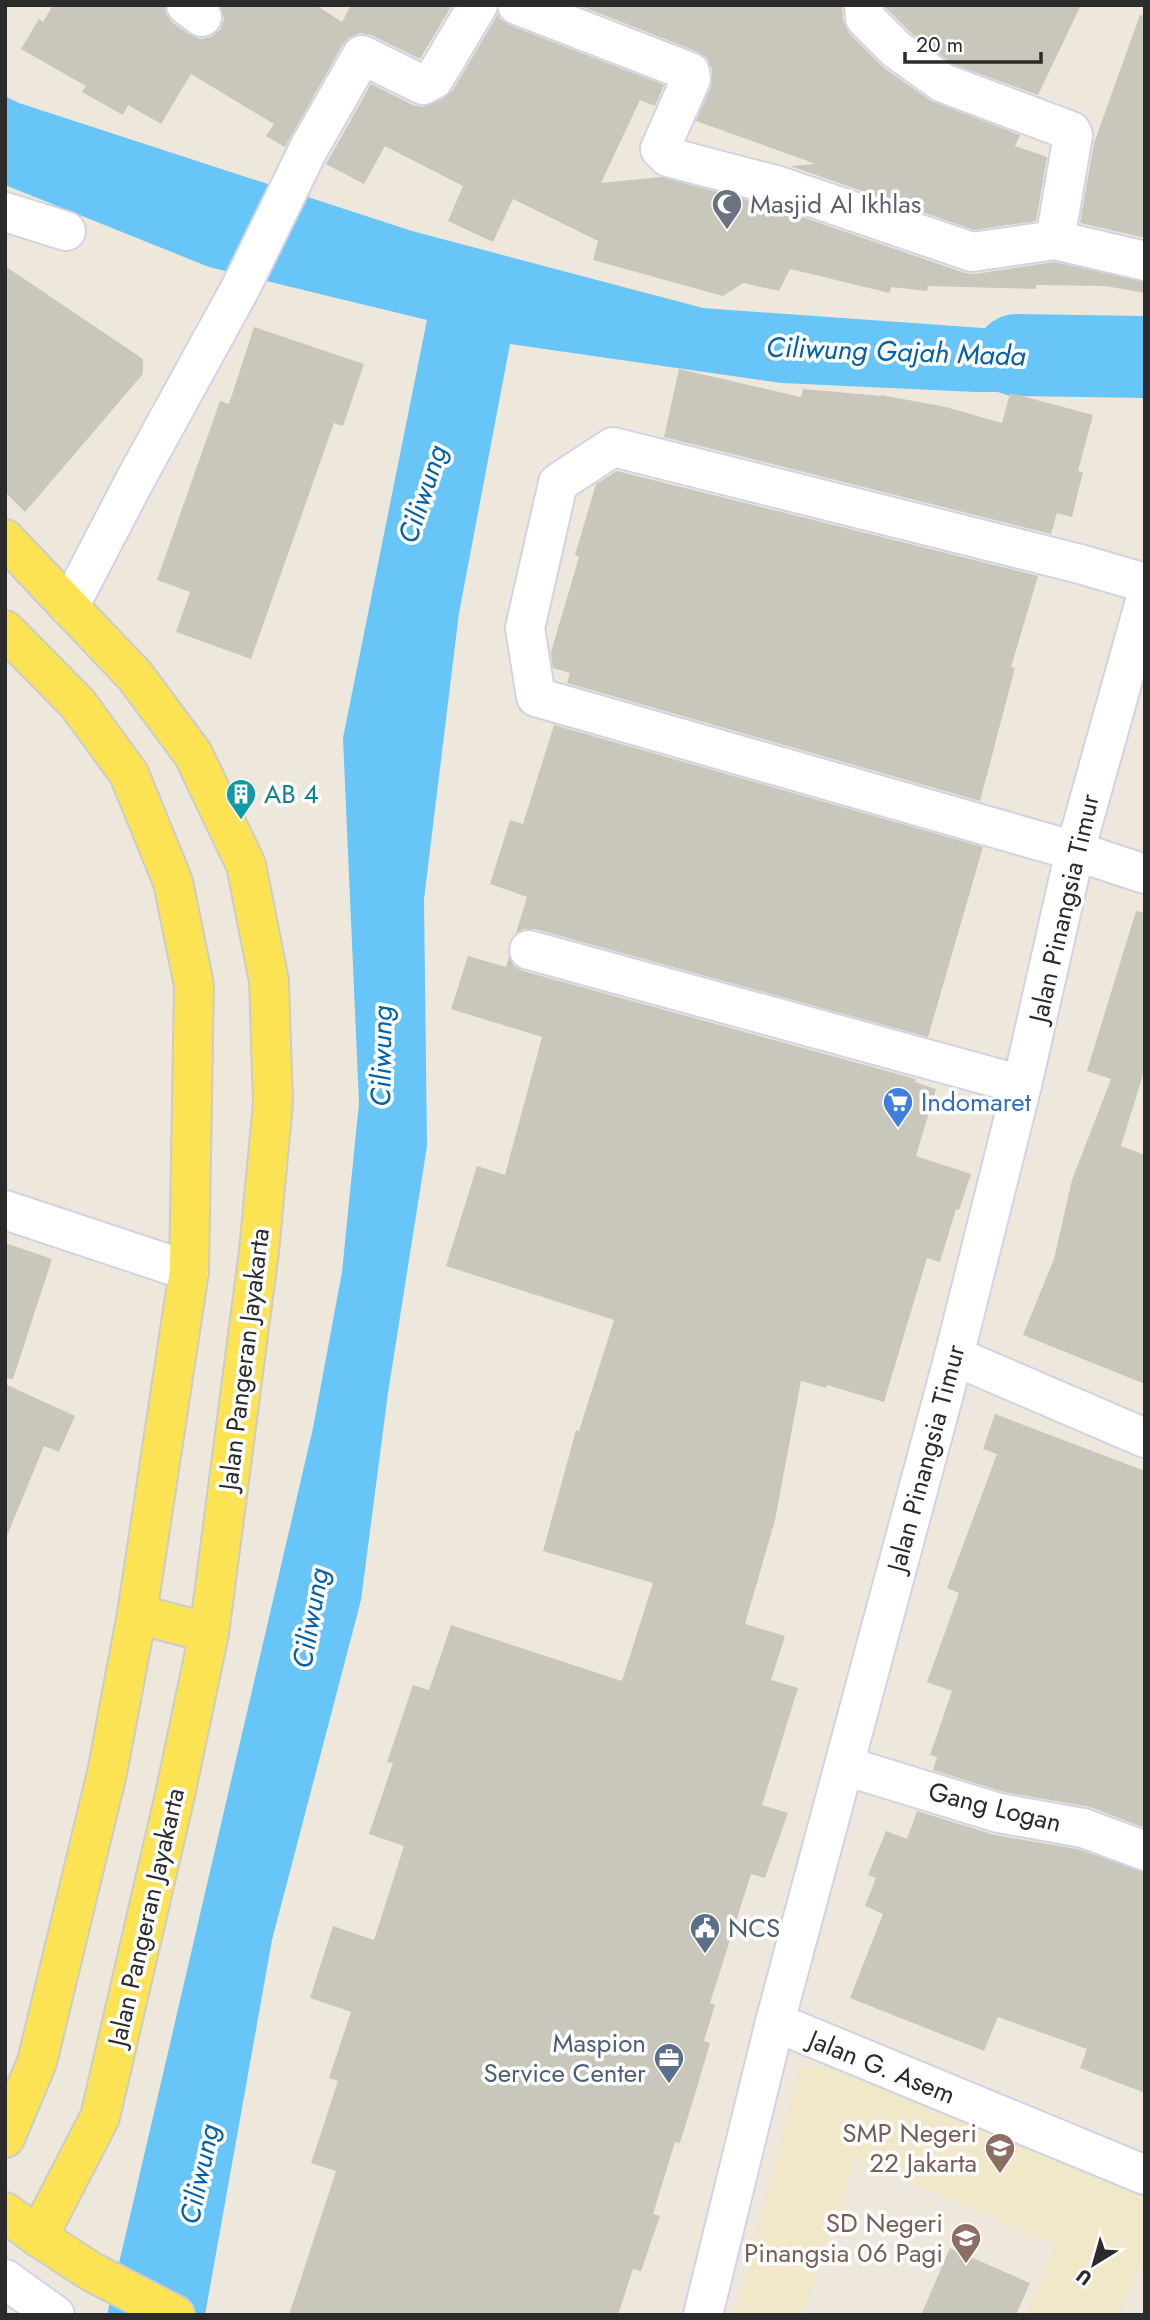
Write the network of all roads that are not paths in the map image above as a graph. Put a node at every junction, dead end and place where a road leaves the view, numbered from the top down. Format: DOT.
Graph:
graph roads {
  1 [pos="478,5"];
  2 [pos="517,5"];
  3 [pos="864,5"];
  4 [pos="5,212"];
  5 [pos="66,231"];
  6 [pos="1055,240"];
  7 [pos="1145,261"];
  8 [pos="5,539"];
  9 [pos="1145,583"];
  10 [pos="1145,601"];
  11 [pos="69,607"];
  12 [pos="5,630"];
  13 [pos="1075,850"];
  14 [pos="1145,874"];
  15 [pos="529,950"];
  16 [pos="1022,1085"];
  17 [pos="5,1210"];
  18 [pos="189,1271"];
  19 [pos="954,1356"];
  20 [pos="1145,1438"];
  21 [pos="137,1614"];
  22 [pos="209,1633"];
  23 [pos="845,1766"];
  24 [pos="1145,1851"];
  25 [pos="775,2022"];
  26 [pos="5,2138"];
  27 [pos="1145,2175"];
  28 [pos="5,2212"];
  29 [pos="38,2237"];
  30 [pos="5,2280"];
  31 [pos="55,2315"];
  32 [pos="175,2315"];
  33 [pos="703,2315"];
  1 -- 11 [label="street"];
  2 -- 6 [label="street"];
  3 -- 6 [label="street"];
  4 -- 5 [label="street"];
  6 -- 7 [label="street"];
  8 -- 11 [label="main road, Jalan Pangeran Jayakarta"];
  9 -- 13 [label="street"];
  10 -- 13 [label="street, Jalan Pinangsia Timur"];
  11 -- 22 [label="main road, Jalan Pangeran Jayakarta"];
  12 -- 18 [label="main road"];
  13 -- 14 [label="street"];
  13 -- 16 [label="street, Jalan Pinangsia Timur"];
  15 -- 16 [label="street"];
  16 -- 19 [label="street, Jalan Pinangsia Timur"];
  17 -- 18 [label="street"];
  18 -- 21 [label="main road"];
  19 -- 20 [label="street"];
  19 -- 23 [label="street, Jalan Pinangsia Timur"];
  21 -- 22 [label="main road"];
  21 -- 26 [label="main road"];
  22 -- 29 [label="main road, Jalan Pangeran Jayakarta"];
  23 -- 24 [label="street, Gang Logan"];
  23 -- 25 [label="street, Jalan Pinangsia Timur"];
  25 -- 27 [label="street, Jalan G. Asem"];
  25 -- 33 [label="street, Jalan Pinangsia Timur"];
  28 -- 29 [label="main road"];
  29 -- 32 [label="main road"];
  30 -- 31 [label="street"];
}
